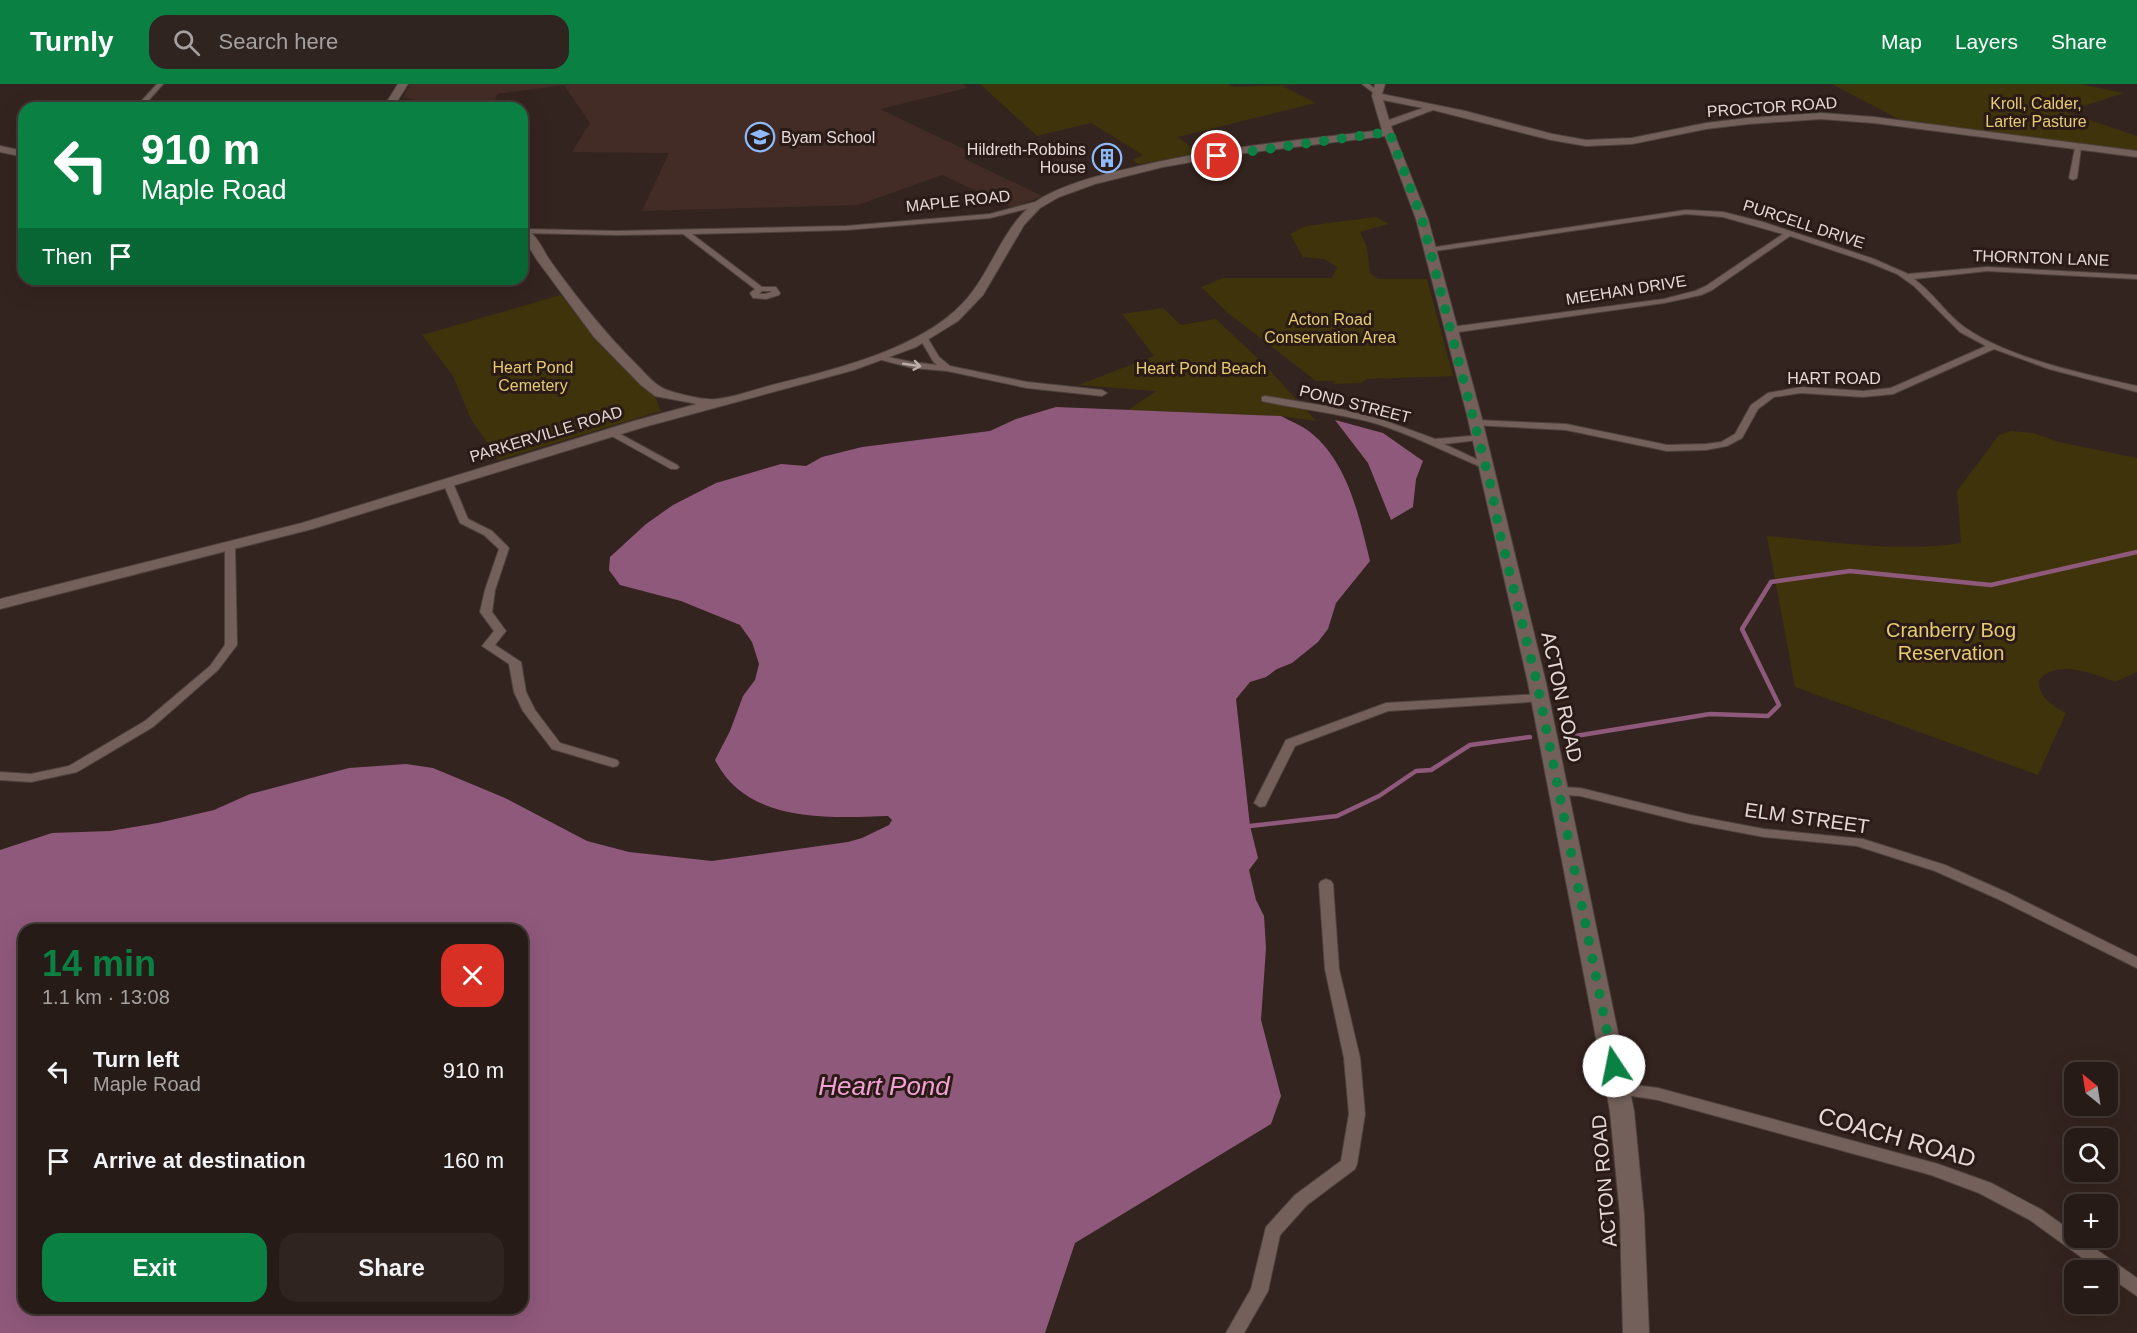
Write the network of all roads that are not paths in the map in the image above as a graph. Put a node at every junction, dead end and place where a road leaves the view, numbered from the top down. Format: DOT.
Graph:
graph roads {
  1 [pos="160,84"];
  2 [pos="403,84"];
  3 [pos="1375,89"];
  4 [pos="144,102"];
  5 [pos="392,102"];
  6 [pos="1440,110"];
  7 [pos="1387,128"];
  8 [pos="2078,148"];
  9 [pos="0,149"];
  10 [pos="18,152"];
  11 [pos="2137,154"];
  12 [pos="2073,178"];
  13 [pos="1039,203"];
  14 [pos="528,231"];
  15 [pos="685,232"];
  16 [pos="1788,234"];
  17 [pos="528,236"];
  18 [pos="1429,250"];
  19 [pos="1907,277"];
  20 [pos="2137,277"];
  21 [pos="760,289"];
  22 [pos="1451,330"];
  23 [pos="924,339"];
  24 [pos="1994,346"];
  25 [pos="878,358"];
  26 [pos="947,368"];
  27 [pos="2137,388"];
  28 [pos="660,393"];
  29 [pos="1102,393"];
  30 [pos="1265,399"];
  31 [pos="713,404"];
  32 [pos="662,418"];
  33 [pos="1477,430"];
  34 [pos="611,432"];
  35 [pos="1436,442"];
  36 [pos="1484,465"];
  37 [pos="674,467"];
  38 [pos="448,483"];
  39 [pos="230,547"];
  40 [pos="0,604"];
  41 [pos="1540,698"];
  42 [pos="613,763"];
  43 [pos="0,776"];
  44 [pos="1559,790"];
  45 [pos="1260,803"];
  46 [pos="1326,884"];
  47 [pos="2137,963"];
  48 [pos="1618,1089"];
  49 [pos="2137,1288"];
  50 [pos="1235,1333"];
  51 [pos="1636,1333"];
  1 -- 4 [label="street"];
  2 -- 5 [label="main road"];
  3 -- 6 [label="main road, PROCTOR ROAD"];
  3 -- 7 [label="main road, ACTON ROAD"];
  6 -- 7 [label="main road, MAPLE ROAD"];
  6 -- 8 [label="main road, PROCTOR ROAD"];
  7 -- 13 [label="main road, MAPLE ROAD"];
  7 -- 18 [label="main road, ACTON ROAD"];
  8 -- 11 [label="main road, PROCTOR ROAD"];
  8 -- 12 [label="street"];
  9 -- 10 [label="main road"];
  13 -- 15 [label="street, MAPLE ROAD"];
  13 -- 23 [label="main road, PARKERVILLE ROAD"];
  14 -- 15 [label="street, MAPLE ROAD"];
  15 -- 21 [label="street"];
  16 -- 18 [label="street, PURCELL DRIVE"];
  16 -- 19 [label="street, PURCELL DRIVE"];
  16 -- 22 [label="street, MEEHAN DRIVE"];
  17 -- 28 [label="main road"];
  18 -- 22 [label="main road, ACTON ROAD"];
  19 -- 20 [label="street, THORNTON LANE"];
  19 -- 24 [label="street, PURCELL DRIVE"];
  22 -- 33 [label="main road, ACTON ROAD"];
  23 -- 25 [label="main road, PARKERVILLE ROAD"];
  23 -- 26 [label="street"];
  24 -- 27 [label="street, PURCELL DRIVE"];
  24 -- 33 [label="street, HART ROAD"];
  25 -- 26 [label="street, one-way"];
  25 -- 31 [label="main road, PARKERVILLE ROAD"];
  26 -- 29 [label="street"];
  28 -- 31 [label="main road"];
  28 -- 32 [label="main road"];
  30 -- 35 [label="street, POND STREET"];
  31 -- 32 [label="main road, PARKERVILLE ROAD"];
  32 -- 34 [label="main road, PARKERVILLE ROAD"];
  33 -- 35 [label="street, POND STREET"];
  33 -- 36 [label="main road, ACTON ROAD"];
  34 -- 37 [label="street"];
  34 -- 38 [label="main road, PARKERVILLE ROAD"];
  35 -- 36 [label="street, POND STREET"];
  36 -- 41 [label="main road, ACTON ROAD"];
  38 -- 39 [label="main road, PARKERVILLE ROAD"];
  38 -- 42 [label="street"];
  39 -- 40 [label="main road, PARKERVILLE ROAD"];
  39 -- 43 [label="street"];
  41 -- 44 [label="main road, ACTON ROAD"];
  41 -- 45 [label="street"];
  44 -- 47 [label="street, ELM STREET"];
  44 -- 48 [label="main road, ACTON ROAD"];
  46 -- 50 [label="street"];
  48 -- 49 [label="street, COACH ROAD"];
  48 -- 51 [label="main road, ACTON ROAD"];
}
